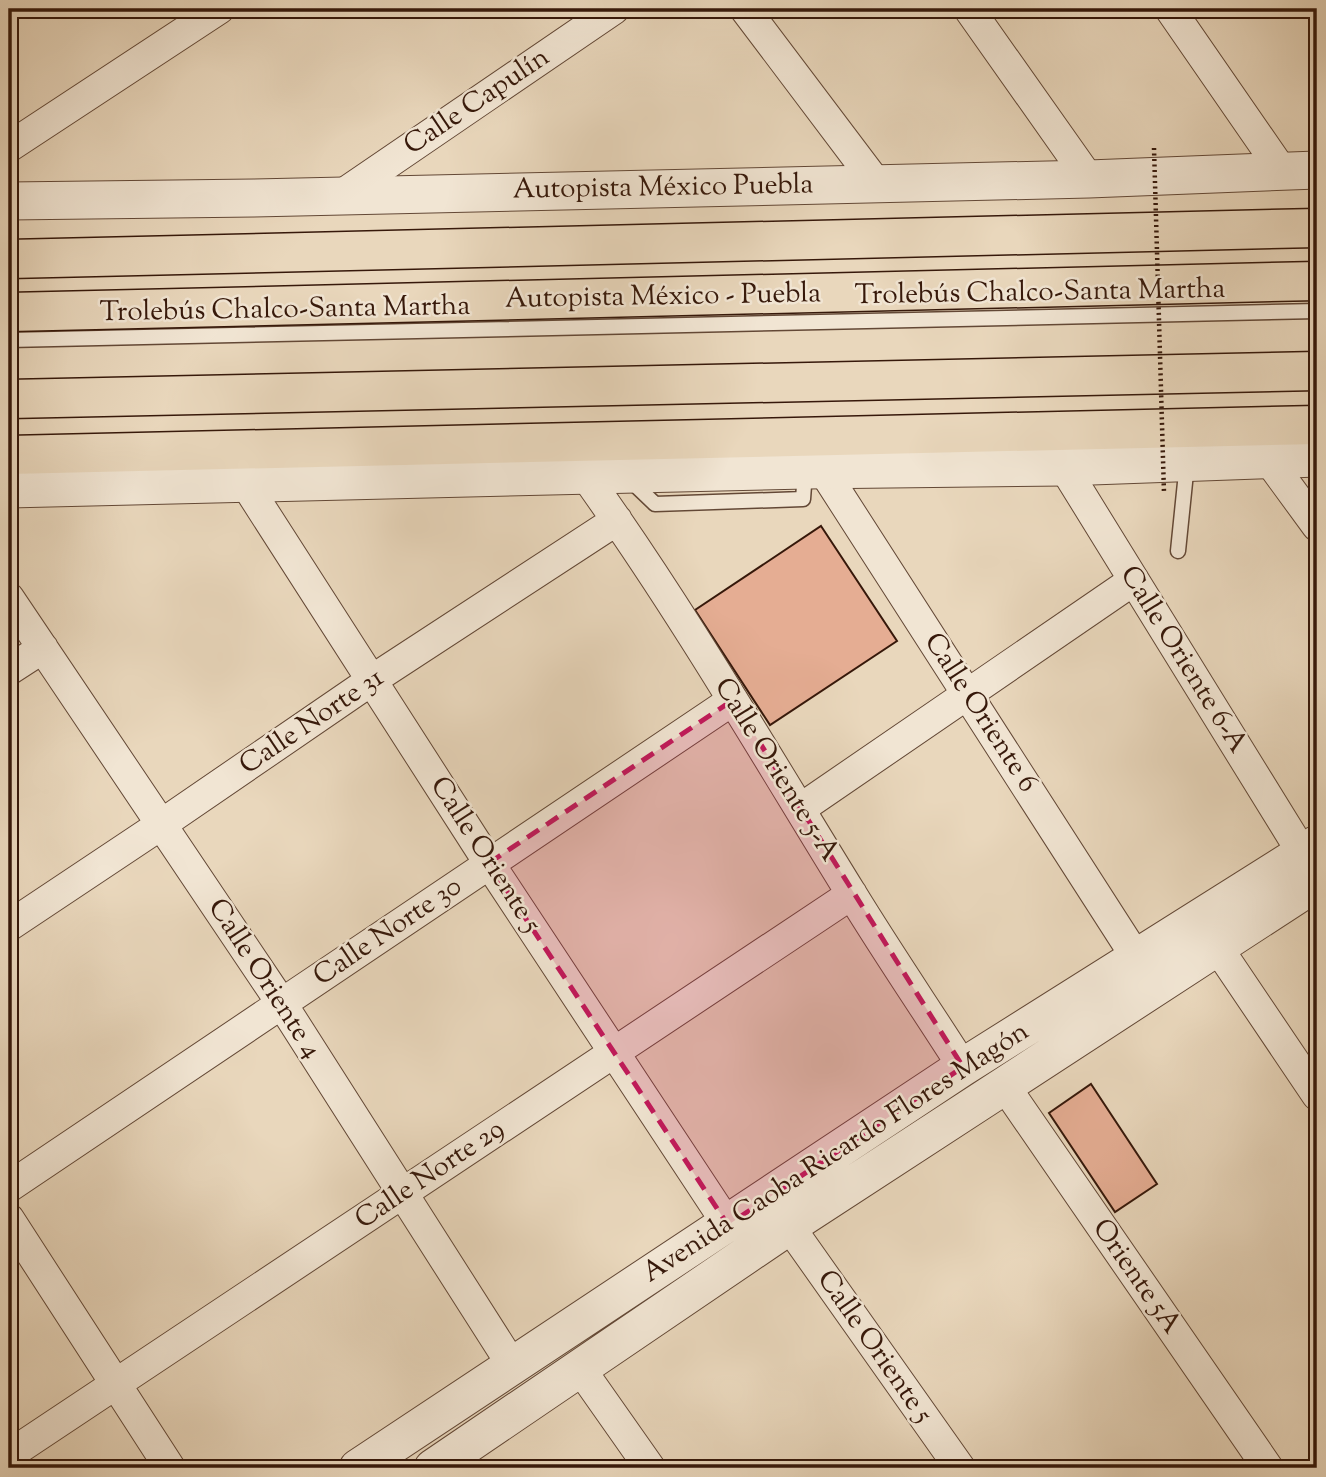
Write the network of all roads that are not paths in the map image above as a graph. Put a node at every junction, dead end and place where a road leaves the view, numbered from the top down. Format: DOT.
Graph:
graph roads {
  1 [pos="219,9"];
  2 [pos="614,9"];
  3 [pos="745,9"];
  4 [pos="969,9"];
  5 [pos="1171,9"];
  6 [pos="9,147"];
  7 [pos="1300,170"];
  8 [pos="1089,179"];
  9 [pos="877,184"];
  10 [pos="340,196"];
  11 [pos="9,201"];
  12 [pos="1317,228"];
  13 [pos="9,259"];
  14 [pos="1317,281"];
  15 [pos="1317,293"];
  16 [pos="1317,311"];
  17 [pos="9,313"];
  18 [pos="9,324"];
  19 [pos="9,340"];
  20 [pos="1317,371"];
  21 [pos="9,399"];
  22 [pos="1317,425"];
  23 [pos="9,454"];
  24 [pos="1317,457"];
  25 [pos="1268,459"];
  26 [pos="1187,462"];
  27 [pos="1064,467"];
  28 [pos="814,470"];
  29 [pos="585,475"];
  30 [pos="245,483"];
  31 [pos="9,489"];
  32 [pos="617,520"];
  33 [pos="1317,526"];
  34 [pos="1178,551"];
  35 [pos="1134,580"];
  36 [pos="9,598"];
  37 [pos="43,648"];
  38 [pos="9,670"];
  39 [pos="372,680"];
  40 [pos="968,694"];
  41 [pos="733,700"];
  42 [pos="800,809"];
  43 [pos="162,824"];
  44 [pos="1312,860"];
  45 [pos="489,863"];
  46 [pos="852,894"];
  47 [pos="9,926"];
  48 [pos="1208,934"];
  49 [pos="1136,957"];
  50 [pos="282,1004"];
  51 [pos="615,1052"];
  52 [pos="963,1067"];
  53 [pos="1004,1085"];
  54 [pos="1317,1095"];
  55 [pos="9,1187"];
  56 [pos="403,1193"];
  57 [pos="9,1219"];
  58 [pos="728,1225"];
  59 [pos="789,1226"];
  60 [pos="512,1364"];
  61 [pos="579,1367"];
  62 [pos="115,1385"];
  63 [pos="9,1455"];
  64 [pos="170,1468"];
  65 [pos="358,1468"];
  66 [pos="433,1468"];
  67 [pos="650,1468"];
  68 [pos="960,1468"];
  69 [pos="1268,1468"];
  1 -- 6 [label="street"];
  2 -- 10 [label="street, Calle Capulín"];
  3 -- 9 [label="street"];
  4 -- 8 [label="street"];
  5 -- 7 [label="street"];
  7 -- 8 [label="street, Autopista México Puebla"];
  8 -- 9 [label="street, Autopista México Puebla"];
  9 -- 10 [label="street, Autopista México Puebla"];
  10 -- 11 [label="street, Autopista México Puebla"];
  12 -- 13 [label="highway, Autopista México Puebla"];
  14 -- 17 [label="highway, Autopista México - Puebla"];
  15 -- 18 [label="lane"];
  16 -- 19 [label="lane, Trolebús Chalco-Santa Martha"];
  20 -- 21 [label="highway"];
  22 -- 23 [label="highway"];
  24 -- 25 [label="street"];
  25 -- 26 [label="street"];
  25 -- 33 [label="street"];
  26 -- 27 [label="street"];
  26 -- 34 [label="lane"];
  27 -- 28 [label="street"];
  27 -- 35 [label="street, Calle Oriente 6-A"];
  28 -- 29 [label="street"];
  28 -- 40 [label="street, Calle Oriente 6"];
  29 -- 30 [label="street"];
  29 -- 32 [label="street, Calle Oriente 5-A"];
  30 -- 31 [label="street"];
  30 -- 39 [label="street, Calle Oriente 5"];
  32 -- 39 [label="street, Calle Norte 31"];
  32 -- 41 [label="street, Calle Oriente 5-A"];
  35 -- 40 [label="street"];
  35 -- 44 [label="street, Calle Oriente 6-A"];
  36 -- 37 [label="street, Calle Oriente 4"];
  37 -- 38 [label="street"];
  37 -- 43 [label="street, Calle Oriente 4"];
  39 -- 43 [label="street, Calle Norte 31"];
  39 -- 45 [label="street, Calle Oriente 5"];
  40 -- 42 [label="street"];
  40 -- 49 [label="street, Calle Oriente 6"];
  41 -- 42 [label="street, Calle Oriente 5-A"];
  41 -- 45 [label="street, Calle Norte 30"];
  42 -- 46 [label="street, Calle Oriente 5-A"];
  43 -- 47 [label="street, Calle Norte 31"];
  43 -- 50 [label="street, Calle Oriente 4"];
  44 -- 48 [label="street, Avenida Caoba Ricardo Flores Magón"];
  45 -- 50 [label="street, Calle Norte 30"];
  45 -- 51 [label="street, Calle Oriente 5"];
  46 -- 51 [label="street, Calle Norte 29"];
  46 -- 52 [label="street, Calle Oriente 5-A"];
  48 -- 49 [label="street, Avenida Caoba Ricardo Flores Magón"];
  48 -- 53 [label="street, Avenida Caoba Ricardo Flores Magón"];
  48 -- 54 [label="street"];
  49 -- 52 [label="street, Avenida Caoba Ricardo Flores Magón"];
  50 -- 55 [label="street, Calle Norte 30"];
  50 -- 56 [label="street, Calle Oriente 4"];
  51 -- 56 [label="street, Calle Norte 29"];
  51 -- 58 [label="street, Calle Oriente 5"];
  52 -- 58 [label="street, Avenida Caoba Ricardo Flores Magón"];
  53 -- 59 [label="street, Avenida Caoba Ricardo Flores Magón"];
  53 -- 69 [label="street, Oriente 5A"];
  56 -- 60 [label="street, Calle Oriente 4"];
  56 -- 62 [label="street, Calle Norte 29"];
  57 -- 62 [label="street"];
  58 -- 60 [label="street, Avenida Caoba Ricardo Flores Magón"];
  59 -- 61 [label="street, Avenida Caoba Ricardo Flores Magón"];
  59 -- 68 [label="street, Calle Oriente 5"];
  60 -- 65 [label="street, Avenida Caoba Ricardo Flores Magón"];
  61 -- 66 [label="street, Avenida Caoba Ricardo Flores Magón"];
  61 -- 67 [label="street"];
  62 -- 63 [label="street, Calle Norte 29"];
  62 -- 64 [label="street"];
}
